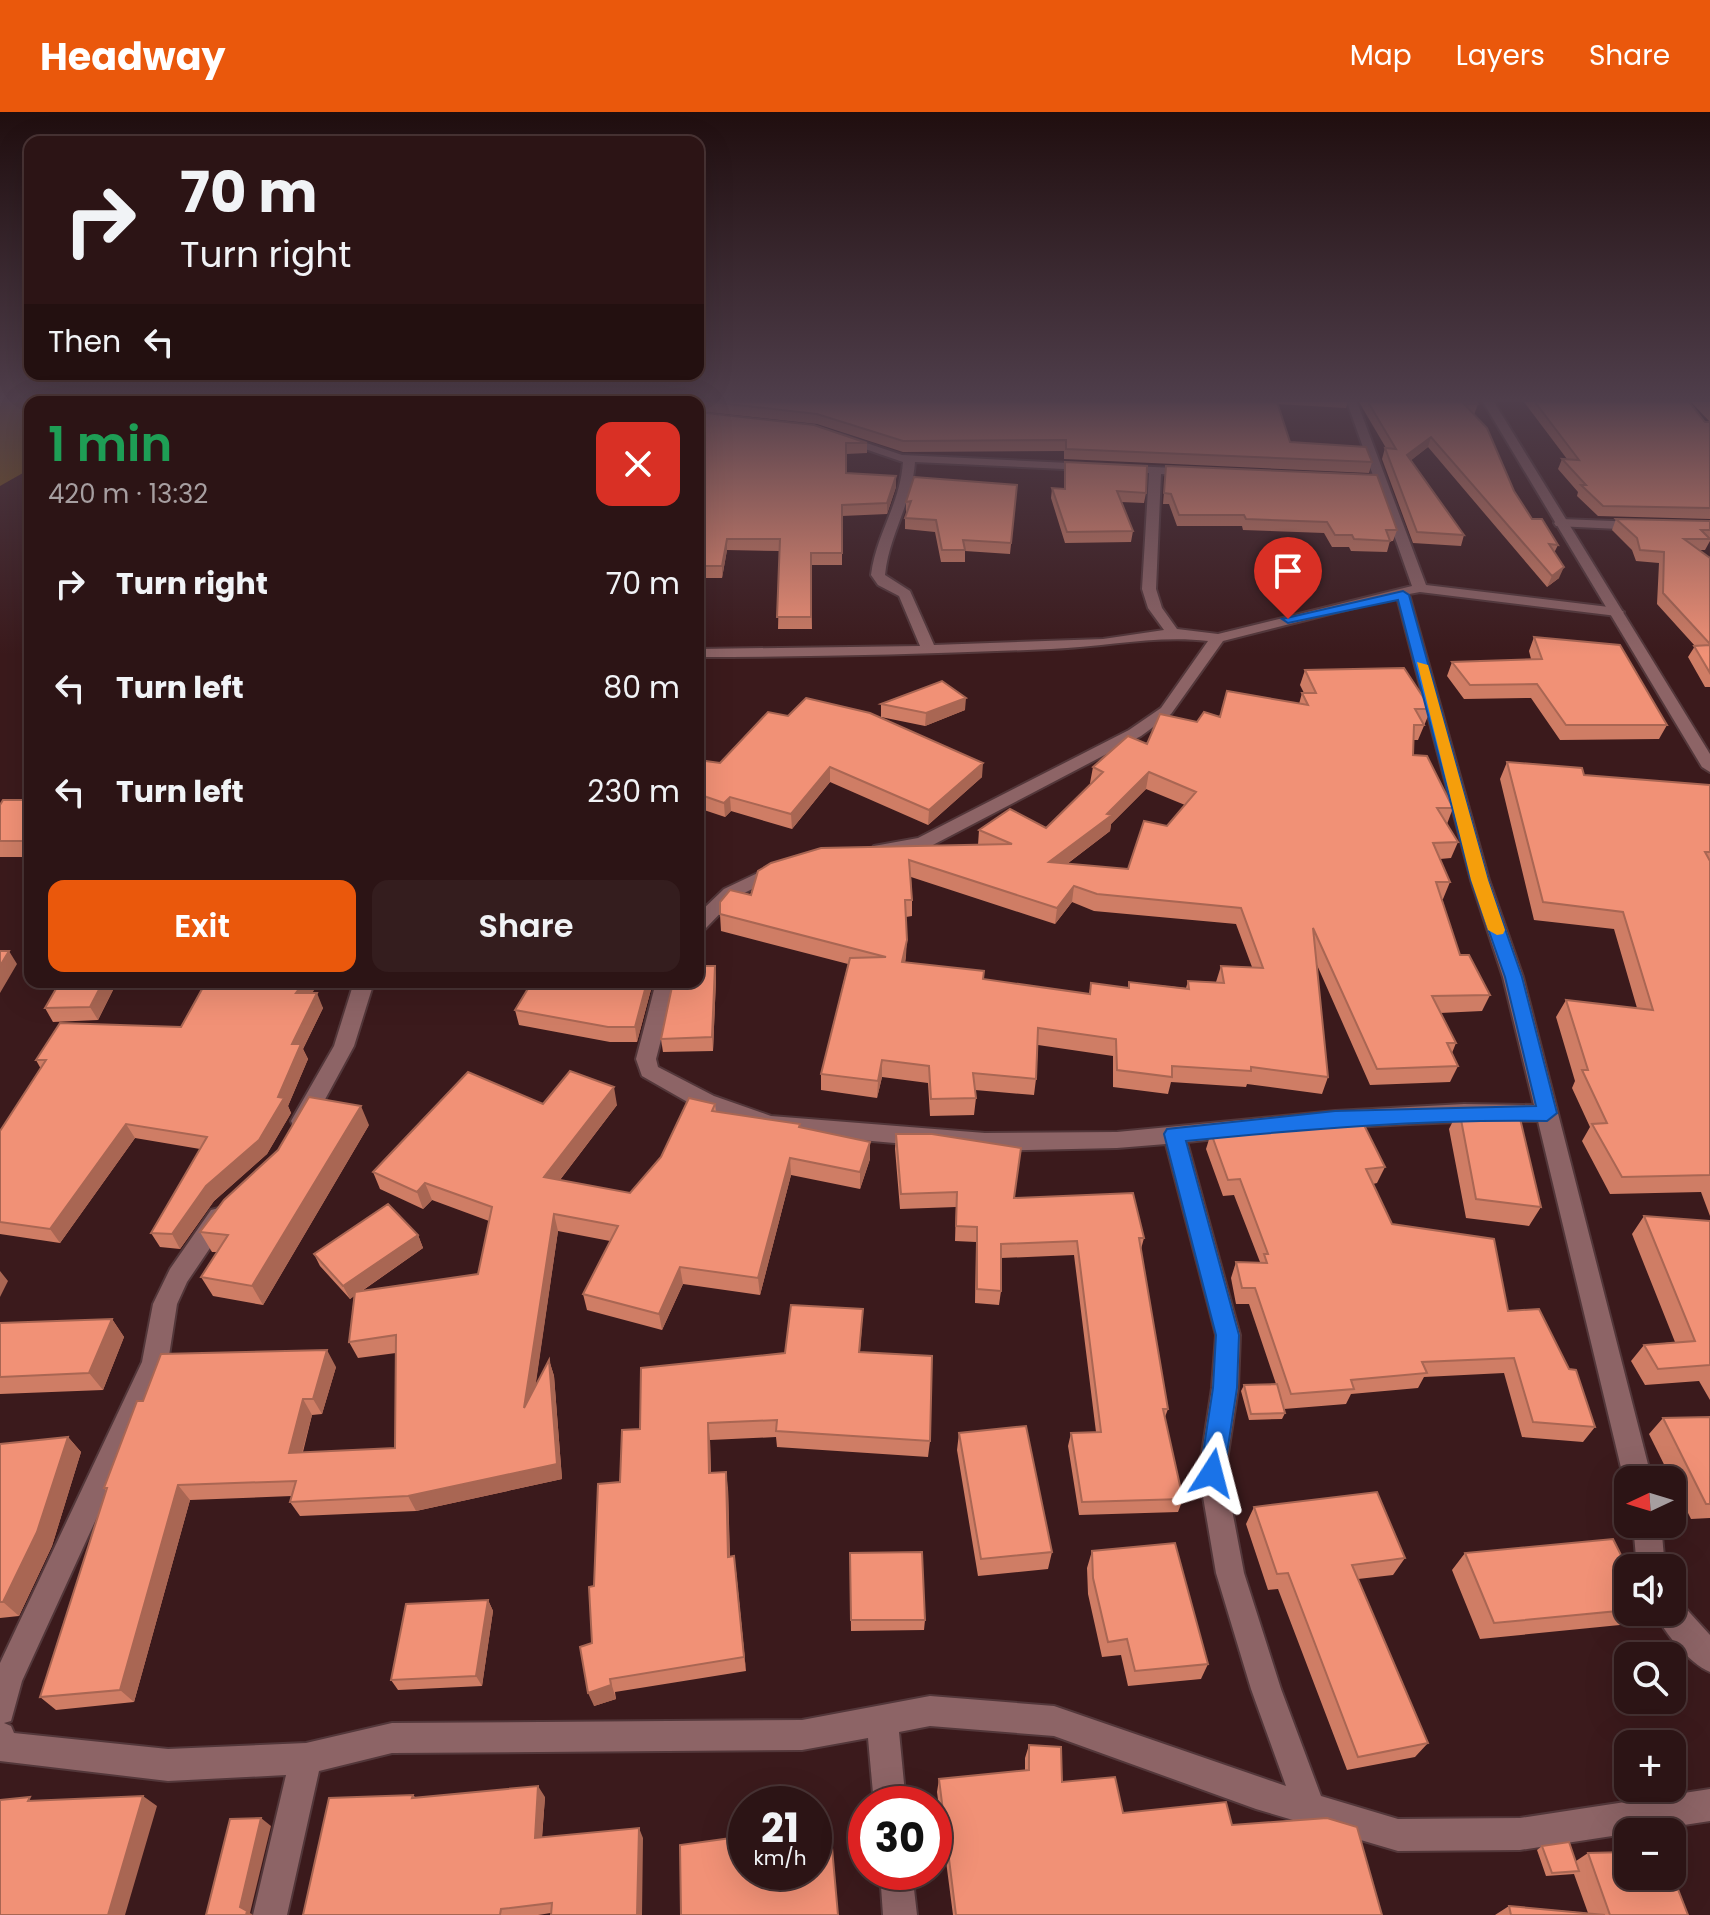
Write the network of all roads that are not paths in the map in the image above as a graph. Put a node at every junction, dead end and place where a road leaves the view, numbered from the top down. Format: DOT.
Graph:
graph roads {
  1 [pos="907,486"];
  2 [pos="1155,486"];
  3 [pos="1375,486"];
  4 [pos="1538,486"];
  5 [pos="1560,523"];
  6 [pos="1654,526"];
  7 [pos="1411,592"];
  8 [pos="1617,612"];
  9 [pos="1173,633"];
  10 [pos="1218,638"];
  11 [pos="929,649"];
  12 [pos="704,653"];
  13 [pos="1704,747"];
  14 [pos="1710,767"];
  15 [pos="860,852"];
  16 [pos="792,865"];
  17 [pos="704,919"];
  18 [pos="362,988"];
  19 [pos="664,988"];
  20 [pos="1547,1113"];
  21 [pos="1174,1134"];
  22 [pos="292,1137"];
  23 [pos="235,1201"];
  24 [pos="1635,1466"];
  25 [pos="1682,1626"];
  26 [pos="1710,1657"];
  27 [pos="0,1710"];
  28 [pos="882,1721"];
  29 [pos="0,1737"];
  30 [pos="306,1759"];
  31 [pos="888,1786"];
  32 [pos="1710,1805"];
  33 [pos="1310,1809"];
  34 [pos="898,1890"];
  35 [pos="270,1915"];
  36 [pos="900,1915"];
  1 -- 11 [label="street"];
  2 -- 9 [label="street"];
  3 -- 7 [label="street"];
  4 -- 5 [label="street"];
  5 -- 6 [label="street"];
  5 -- 8 [label="street"];
  7 -- 8 [label="street"];
  7 -- 10 [label="street"];
  7 -- 20 [label="street"];
  8 -- 13 [label="street"];
  9 -- 10 [label="street"];
  9 -- 11 [label="street"];
  10 -- 15 [label="street"];
  11 -- 12 [label="street"];
  13 -- 14 [label="street"];
  16 -- 17 [label="street"];
  18 -- 22 [label="street"];
  19 -- 21 [label="street"];
  20 -- 21 [label="street"];
  20 -- 24 [label="street"];
  21 -- 33 [label="street"];
  23 -- 27 [label="street"];
  25 -- 26 [label="street"];
  28 -- 30 [label="street"];
  28 -- 31 [label="street"];
  28 -- 33 [label="street"];
  29 -- 30 [label="street"];
  30 -- 35 [label="street"];
  32 -- 33 [label="street"];
  34 -- 36 [label="street"];
}
